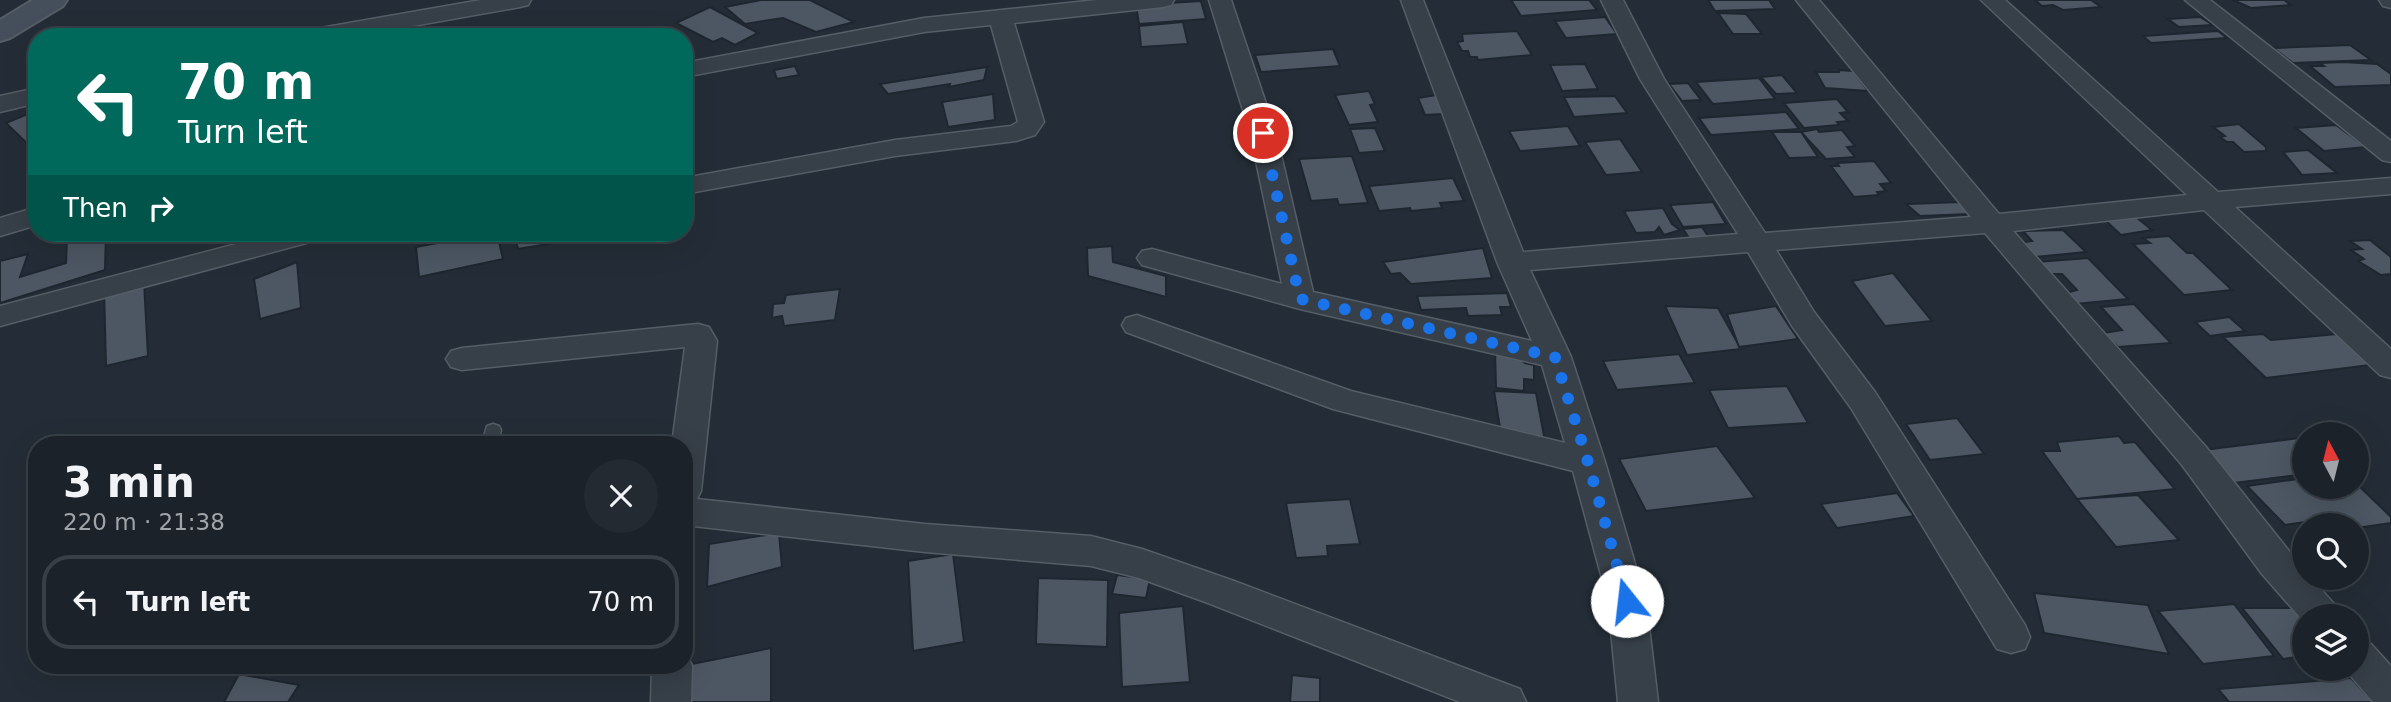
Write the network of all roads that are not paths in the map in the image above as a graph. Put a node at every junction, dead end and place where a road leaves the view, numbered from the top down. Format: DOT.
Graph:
graph roads {
  1 [pos="53,0"];
  2 [pos="520,0"];
  3 [pos="1163,0"];
  4 [pos="1220,0"];
  5 [pos="1412,0"];
  6 [pos="1612,0"];
  7 [pos="1807,0"];
  8 [pos="1992,0"];
  9 [pos="2196,0"];
  10 [pos="1000,15"];
  11 [pos="360,28"];
  12 [pos="0,32"];
  13 [pos="693,69"];
  14 [pos="28,97"];
  15 [pos="0,104"];
  16 [pos="2391,154"];
  17 [pos="693,184"];
  18 [pos="2391,186"];
  19 [pos="2209,202"];
  20 [pos="28,219"];
  21 [pos="1991,223"];
  22 [pos="0,227"];
  23 [pos="277,242"];
  24 [pos="1757,242"];
  25 [pos="1152,258"];
  26 [pos="1512,262"];
  27 [pos="1300,299"];
  28 [pos="0,316"];
  29 [pos="1137,325"];
  30 [pos="1555,357"];
  31 [pos="462,359"];
  32 [pos="2391,367"];
  33 [pos="690,436"];
  34 [pos="1588,462"];
  35 [pos="693,512"];
  36 [pos="2311,604"];
  37 [pos="2011,636"];
  38 [pos="2369,669"];
  39 [pos="672,674"];
  40 [pos="2391,694"];
  41 [pos="671,702"];
  42 [pos="1506,702"];
  43 [pos="1638,702"];
  1 -- 12 [label="main road"];
  2 -- 11 [label="street"];
  3 -- 10 [label="street"];
  4 -- 27 [label="street"];
  5 -- 26 [label="street"];
  6 -- 24 [label="street"];
  7 -- 21 [label="street"];
  8 -- 19 [label="street"];
  9 -- 16 [label="street"];
  10 -- 13 [label="street"];
  10 -- 17 [label="street"];
  14 -- 15 [label="street"];
  18 -- 19 [label="street"];
  19 -- 21 [label="street"];
  19 -- 32 [label="street"];
  20 -- 22 [label="street"];
  21 -- 24 [label="street"];
  21 -- 36 [label="street"];
  23 -- 28 [label="street"];
  24 -- 26 [label="street"];
  24 -- 37 [label="street"];
  25 -- 27 [label="street"];
  26 -- 30 [label="street"];
  27 -- 30 [label="street"];
  29 -- 34 [label="street"];
  30 -- 34 [label="street"];
  31 -- 33 [label="street"];
  34 -- 43 [label="street"];
  35 -- 42 [label="street"];
  38 -- 40 [label="street"];
  39 -- 41 [label="street"];
}
